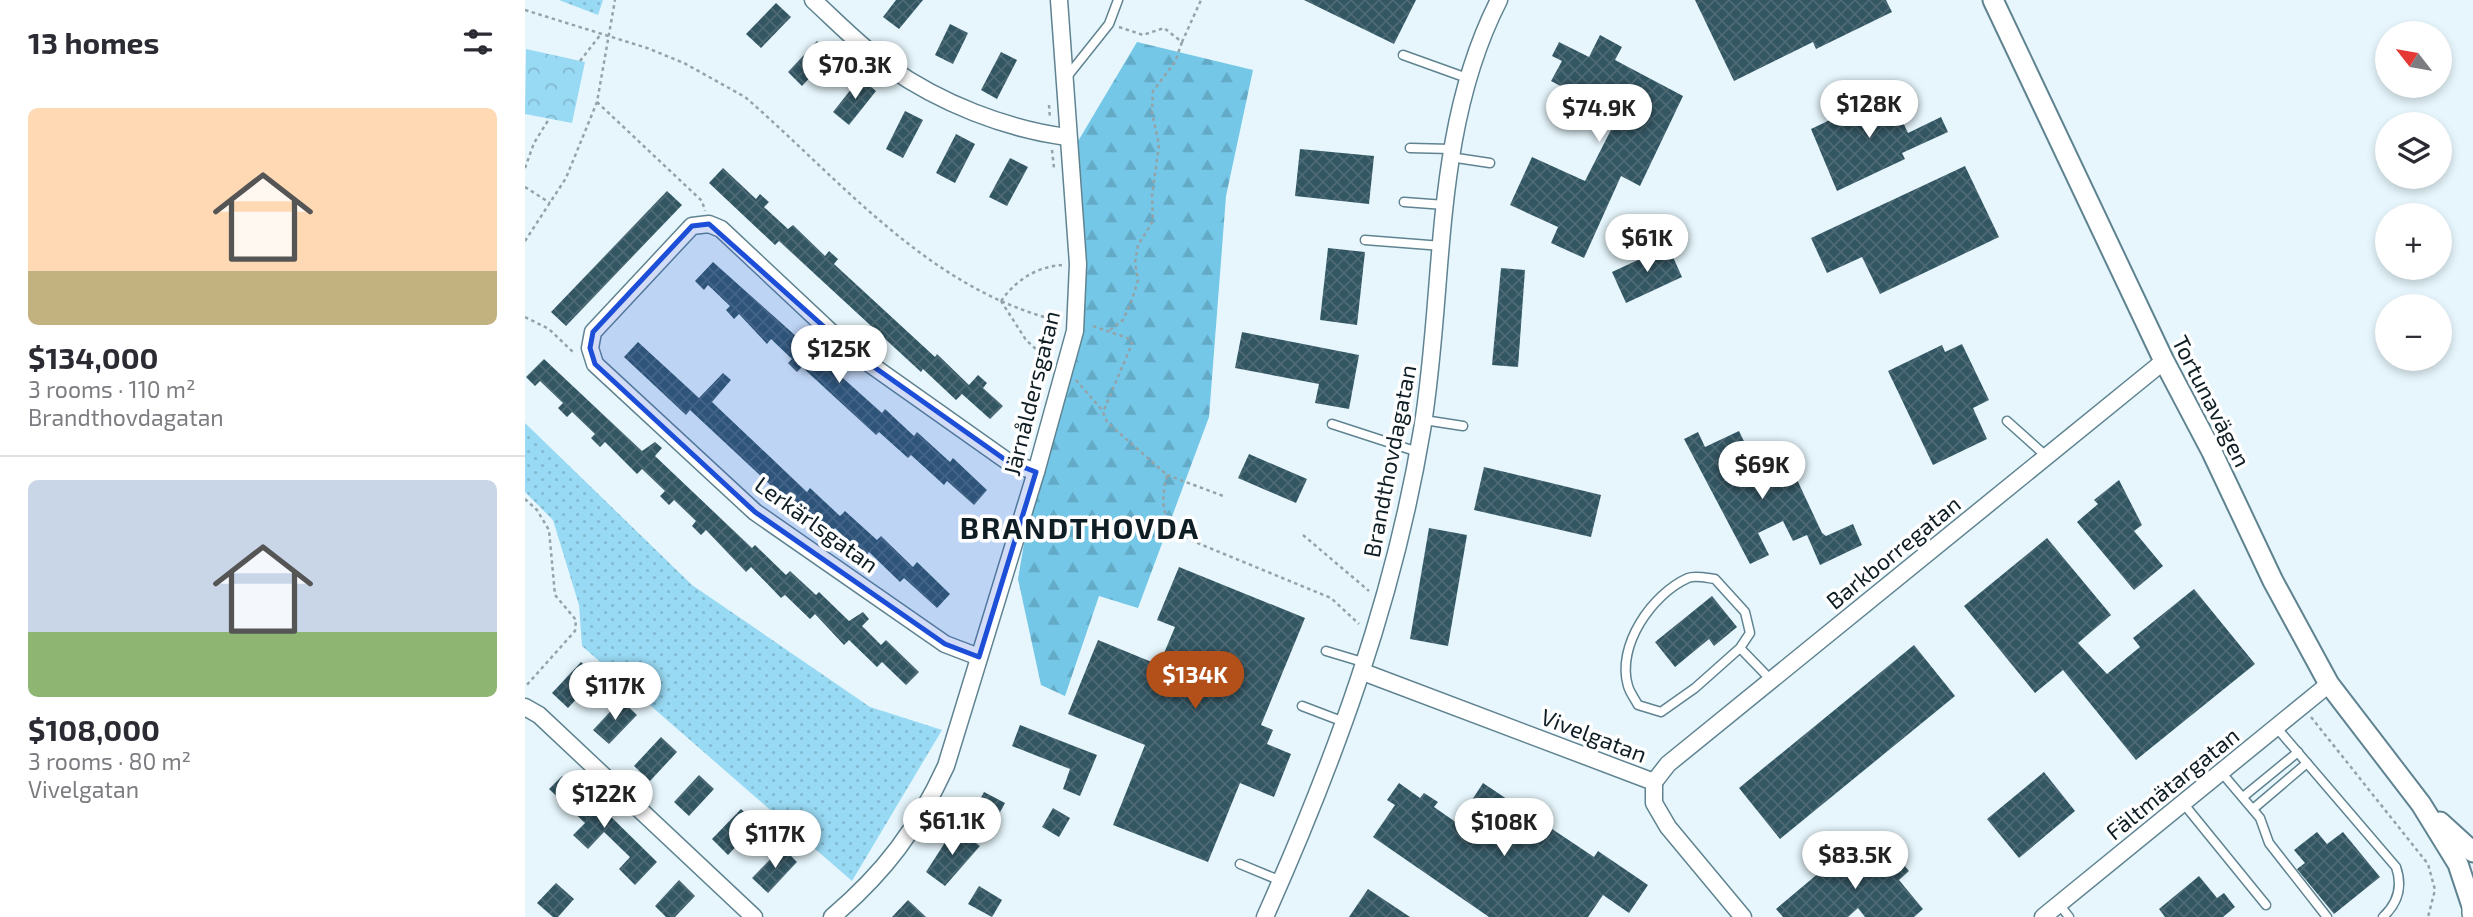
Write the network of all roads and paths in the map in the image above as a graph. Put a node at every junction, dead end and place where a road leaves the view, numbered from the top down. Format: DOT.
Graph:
graph roads {
  1 [pos="615,0"];
  2 [pos="813,0"];
  3 [pos="1059,0"];
  4 [pos="1118,0"];
  5 [pos="1201,0"];
  6 [pos="1499,0"];
  7 [pos="1993,0"];
  8 [pos="525,10"];
  9 [pos="1109,24"];
  10 [pos="601,34"];
  11 [pos="609,36"];
  12 [pos="1182,42"];
  13 [pos="1403,55"];
  14 [pos="580,61"];
  15 [pos="1467,78"];
  16 [pos="1065,80"];
  17 [pos="1048,93"];
  18 [pos="597,102"];
  19 [pos="549,119"];
  20 [pos="1059,136"];
  21 [pos="1410,148"];
  22 [pos="1450,153"];
  23 [pos="1490,163"];
  24 [pos="525,168"];
  25 [pos="1054,174"];
  26 [pos="525,187"];
  27 [pos="1404,202"];
  28 [pos="550,203"];
  29 [pos="1445,205"];
  30 [pos="706,224"];
  31 [pos="1365,240"];
  32 [pos="525,241"];
  33 [pos="1442,246"];
  34 [pos="1070,265"];
  35 [pos="1063,277"];
  36 [pos="1001,301"];
  37 [pos="1064,312"];
  38 [pos="525,317"];
  39 [pos="1093,326"];
  40 [pos="1110,330"];
  41 [pos="590,347"];
  42 [pos="2164,361"];
  43 [pos="1065,370"];
  44 [pos="1103,412"];
  45 [pos="1424,421"];
  46 [pos="2007,421"];
  47 [pos="1332,424"];
  48 [pos="1463,426"];
  49 [pos="1418,452"];
  50 [pos="2046,456"];
  51 [pos="1036,472"];
  52 [pos="1167,475"];
  53 [pos="1226,497"];
  54 [pos="525,499"];
  55 [pos="1303,535"];
  56 [pos="1383,602"];
  57 [pos="1375,631"];
  58 [pos="1739,648"];
  59 [pos="1327,651"];
  60 [pos="979,657"];
  61 [pos="1364,668"];
  62 [pos="1772,681"];
  63 [pos="2329,684"];
  64 [pos="525,687"];
  65 [pos="1302,706"];
  66 [pos="2302,706"];
  67 [pos="525,707"];
  68 [pos="1344,722"];
  69 [pos="2276,727"];
  70 [pos="2298,752"];
  71 [pos="2307,763"];
  72 [pos="2221,772"];
  73 [pos="1654,782"];
  74 [pos="2243,797"];
  75 [pos="2183,803"];
  76 [pos="2421,804"];
  77 [pos="2253,809"];
  78 [pos="2473,852"];
  79 [pos="1240,864"];
  80 [pos="1281,881"];
  81 [pos="2473,899"];
  82 [pos="2266,905"];
  83 [pos="2472,906"];
  84 [pos="2064,910"];
  85 [pos="2473,912"];
  86 [pos="754,917"];
  87 [pos="832,917"];
  88 [pos="1265,917"];
  89 [pos="1744,917"];
  90 [pos="2043,917"];
  91 [pos="2327,917"];
  92 [pos="2383,917"];
  93 [pos="2428,917"];
  94 [pos="2467,917"];
  1 -- 11 [label="path"];
  2 -- 20 [label="street"];
  3 -- 16 [label="street, Järnåldersgatan"];
  4 -- 9 [label="lane"];
  5 -- 12 [label="path"];
  6 -- 15 [label="street, Brandthovdagatan"];
  7 -- 42 [label="street, Tortunavägen"];
  8 -- 10 [label="path"];
  9 -- 12 [label="path"];
  9 -- 16 [label="lane"];
  10 -- 11 [label="path"];
  10 -- 14 [label="path"];
  11 -- 18 [label="path"];
  11 -- 36 [label="path"];
  12 -- 40 [label="path"];
  13 -- 15 [label="lane"];
  15 -- 22 [label="street, Brandthovdagatan"];
  16 -- 20 [label="street, Järnåldersgatan"];
  17 -- 20 [label="path"];
  18 -- 28 [label="path"];
  18 -- 30 [label="path"];
  19 -- 24 [label="path"];
  20 -- 25 [label="path"];
  20 -- 34 [label="street, Järnåldersgatan"];
  21 -- 22 [label="lane"];
  22 -- 23 [label="lane"];
  22 -- 29 [label="street, Brandthovdagatan"];
  26 -- 28 [label="path"];
  27 -- 29 [label="lane"];
  28 -- 32 [label="path"];
  29 -- 33 [label="street, Brandthovdagatan"];
  30 -- 41 [label="street"];
  30 -- 51 [label="street"];
  31 -- 33 [label="lane"];
  33 -- 45 [label="street, Brandthovdagatan"];
  34 -- 35 [label="path"];
  34 -- 36 [label="path"];
  34 -- 43 [label="street, Järnåldersgatan"];
  36 -- 37 [label="path"];
  36 -- 43 [label="path"];
  38 -- 41 [label="path"];
  39 -- 40 [label="path"];
  40 -- 44 [label="path"];
  41 -- 60 [label="street, Lerkärlsgatan"];
  42 -- 50 [label="street, Barkborregatan"];
  42 -- 63 [label="street, Tortunavägen"];
  43 -- 44 [label="path"];
  43 -- 51 [label="street, Järnåldersgatan"];
  44 -- 52 [label="path"];
  45 -- 48 [label="lane"];
  45 -- 49 [label="street, Brandthovdagatan"];
  46 -- 50 [label="lane"];
  47 -- 49 [label="lane"];
  49 -- 56 [label="street, Brandthovdagatan"];
  50 -- 62 [label="street, Barkborregatan"];
  51 -- 60 [label="street, Järnåldersgatan"];
  52 -- 53 [label="path"];
  52 -- 57 [label="path"];
  54 -- 64 [label="path"];
  55 -- 56 [label="path"];
  56 -- 57 [label="street, Brandthovdagatan"];
  57 -- 61 [label="street, Brandthovdagatan"];
  58 -- 58 [label="lane"];
  58 -- 62 [label="lane"];
  59 -- 61 [label="lane"];
  60 -- 87 [label="street, Järnåldersgatan"];
  61 -- 68 [label="street, Brandthovdagatan"];
  61 -- 73 [label="street, Vivelgatan"];
  62 -- 73 [label="street, Barkborregatan"];
  63 -- 66 [label="street, Fältmätargatan"];
  63 -- 76 [label="street, Tortunavägen"];
  65 -- 68 [label="lane"];
  66 -- 69 [label="street, Fältmätargatan"];
  66 -- 93 [label="path"];
  67 -- 86 [label="street"];
  68 -- 80 [label="street, Brandthovdagatan"];
  69 -- 70 [label="lane"];
  69 -- 72 [label="street, Fältmätargatan"];
  70 -- 71 [label="lane"];
  70 -- 74 [label="lane"];
  71 -- 77 [label="lane"];
  71 -- 92 [label="lane"];
  72 -- 74 [label="lane"];
  72 -- 75 [label="street, Fältmätargatan"];
  73 -- 89 [label="street, Vivelgatan"];
  74 -- 77 [label="lane"];
  75 -- 82 [label="lane"];
  75 -- 84 [label="street, Fältmätargatan"];
  76 -- 78 [label="street, Tortunavägen"];
  76 -- 83 [label="street, Tortunavägen"];
  77 -- 91 [label="lane"];
  79 -- 80 [label="lane"];
  80 -- 88 [label="street, Brandthovdagatan"];
  81 -- 83 [label="main road"];
  83 -- 85 [label="main road"];
  84 -- 90 [label="street, Fältmätargatan"];
  85 -- 94 [label="main road"];
}
